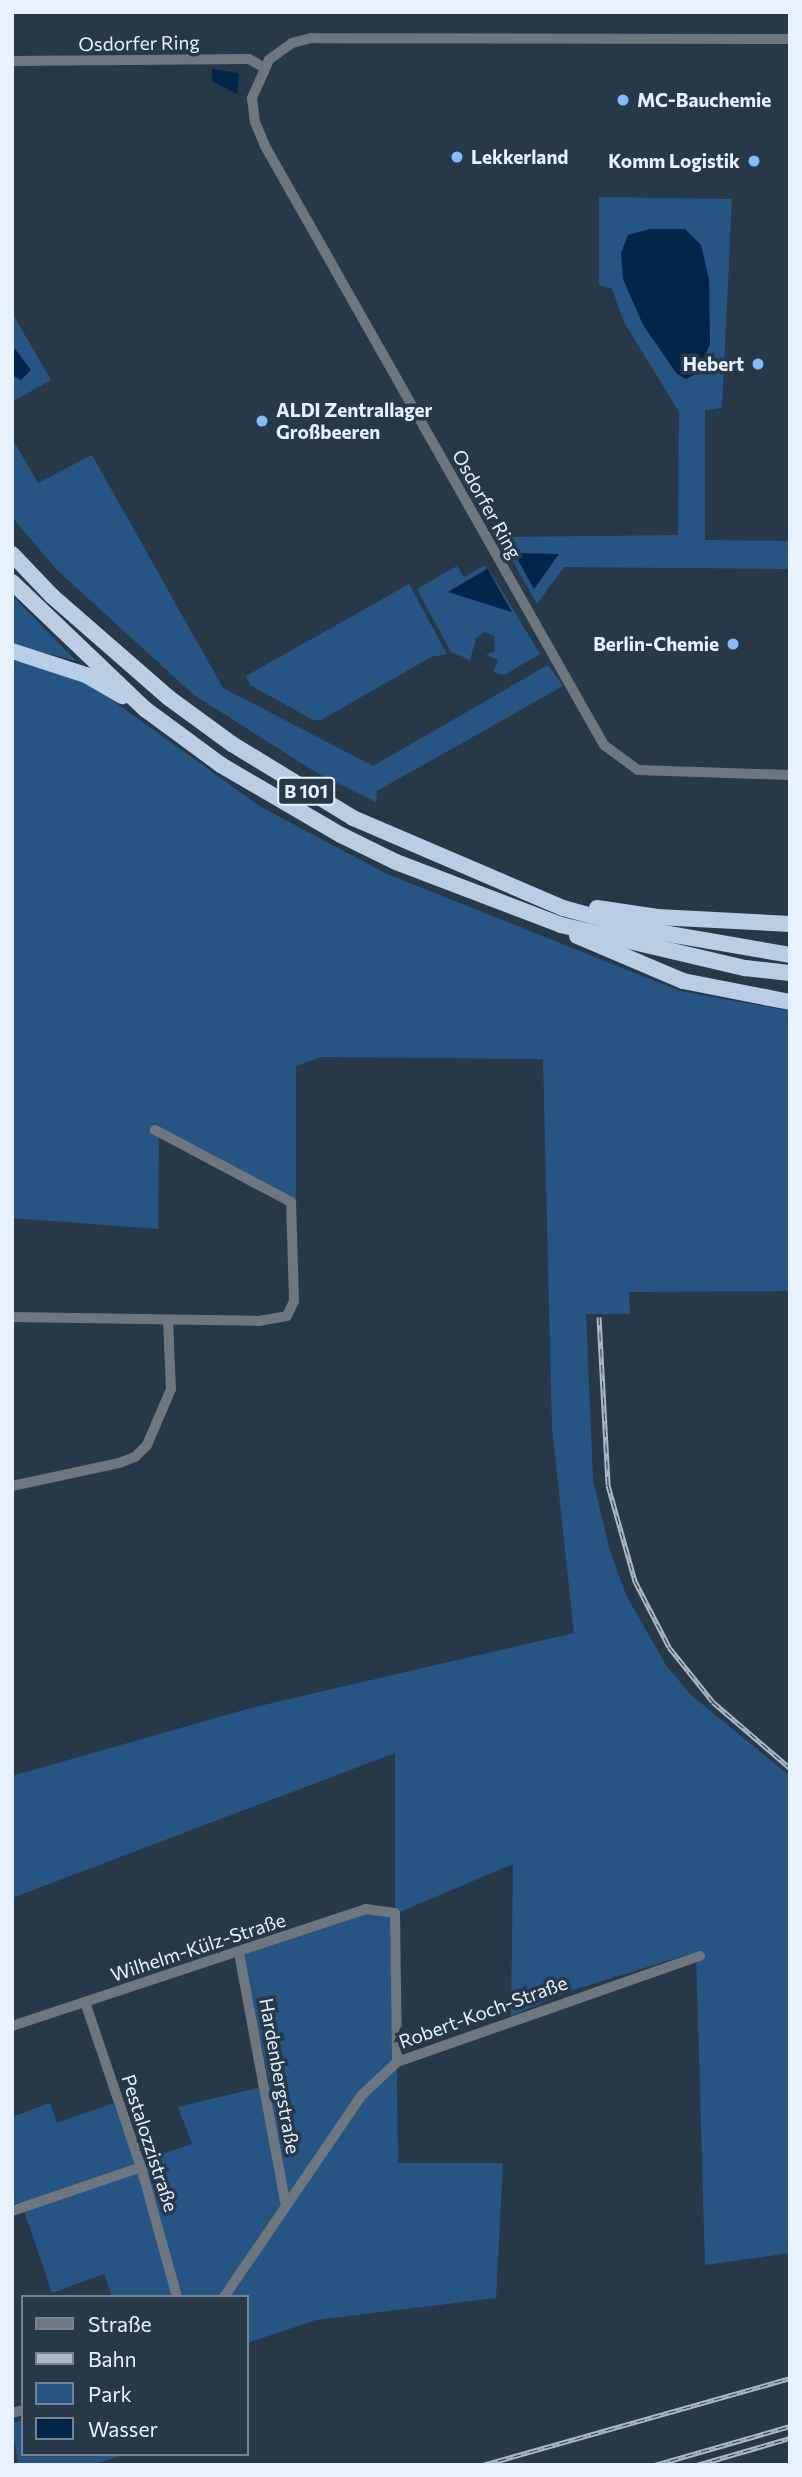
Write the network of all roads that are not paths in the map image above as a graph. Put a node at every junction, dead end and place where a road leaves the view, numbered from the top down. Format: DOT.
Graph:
graph roads {
  1 [pos="790,39"];
  2 [pos="12,61"];
  3 [pos="264,67"];
  4 [pos="12,545"];
  5 [pos="12,554"];
  6 [pos="29,573"];
  7 [pos="12,582"];
  8 [pos="12,651"];
  9 [pos="145,709"];
  10 [pos="790,775"];
  11 [pos="522,892"];
  12 [pos="790,924"];
  13 [pos="561,925"];
  14 [pos="790,955"];
  15 [pos="790,973"];
  16 [pos="790,1002"];
  17 [pos="155,1130"];
  18 [pos="12,1317"];
  19 [pos="168,1320"];
  20 [pos="12,1486"];
  21 [pos="240,1953"];
  22 [pos="700,1956"];
  23 [pos="85,2002"];
  24 [pos="12,2026"];
  25 [pos="397,2062"];
  26 [pos="141,2167"];
  27 [pos="286,2206"];
  28 [pos="12,2211"];
  29 [pos="176,2295"];
  30 [pos="225,2295"];
  1 -- 3 [label="street, Osdorfer Ring"];
  2 -- 3 [label="street, Osdorfer Ring"];
  3 -- 10 [label="street, Osdorfer Ring"];
  4 -- 6 [label="highway"];
  5 -- 6 [label="highway, B 101"];
  6 -- 11 [label="highway, B 101"];
  7 -- 9 [label="highway, B 101"];
  8 -- 9 [label="highway"];
  9 -- 13 [label="highway, B 101"];
  11 -- 12 [label="highway"];
  11 -- 14 [label="highway, B 101"];
  13 -- 15 [label="highway, B 101"];
  13 -- 16 [label="highway"];
  17 -- 19 [label="street"];
  18 -- 19 [label="street"];
  19 -- 20 [label="street"];
  21 -- 23 [label="street, Wilhelm-Külz-Straße"];
  21 -- 25 [label="street, Wilhelm-Külz-Straße"];
  21 -- 27 [label="street, Hardenbergstraße"];
  22 -- 25 [label="street, Robert-Koch-Straße"];
  23 -- 24 [label="street, Wilhelm-Külz-Straße"];
  23 -- 26 [label="street, Pestalozzistraße"];
  25 -- 27 [label="street, Robert-Koch-Straße"];
  26 -- 28 [label="street"];
  26 -- 29 [label="street, Pestalozzistraße"];
  27 -- 30 [label="street, Robert-Koch-Straße"];
}
